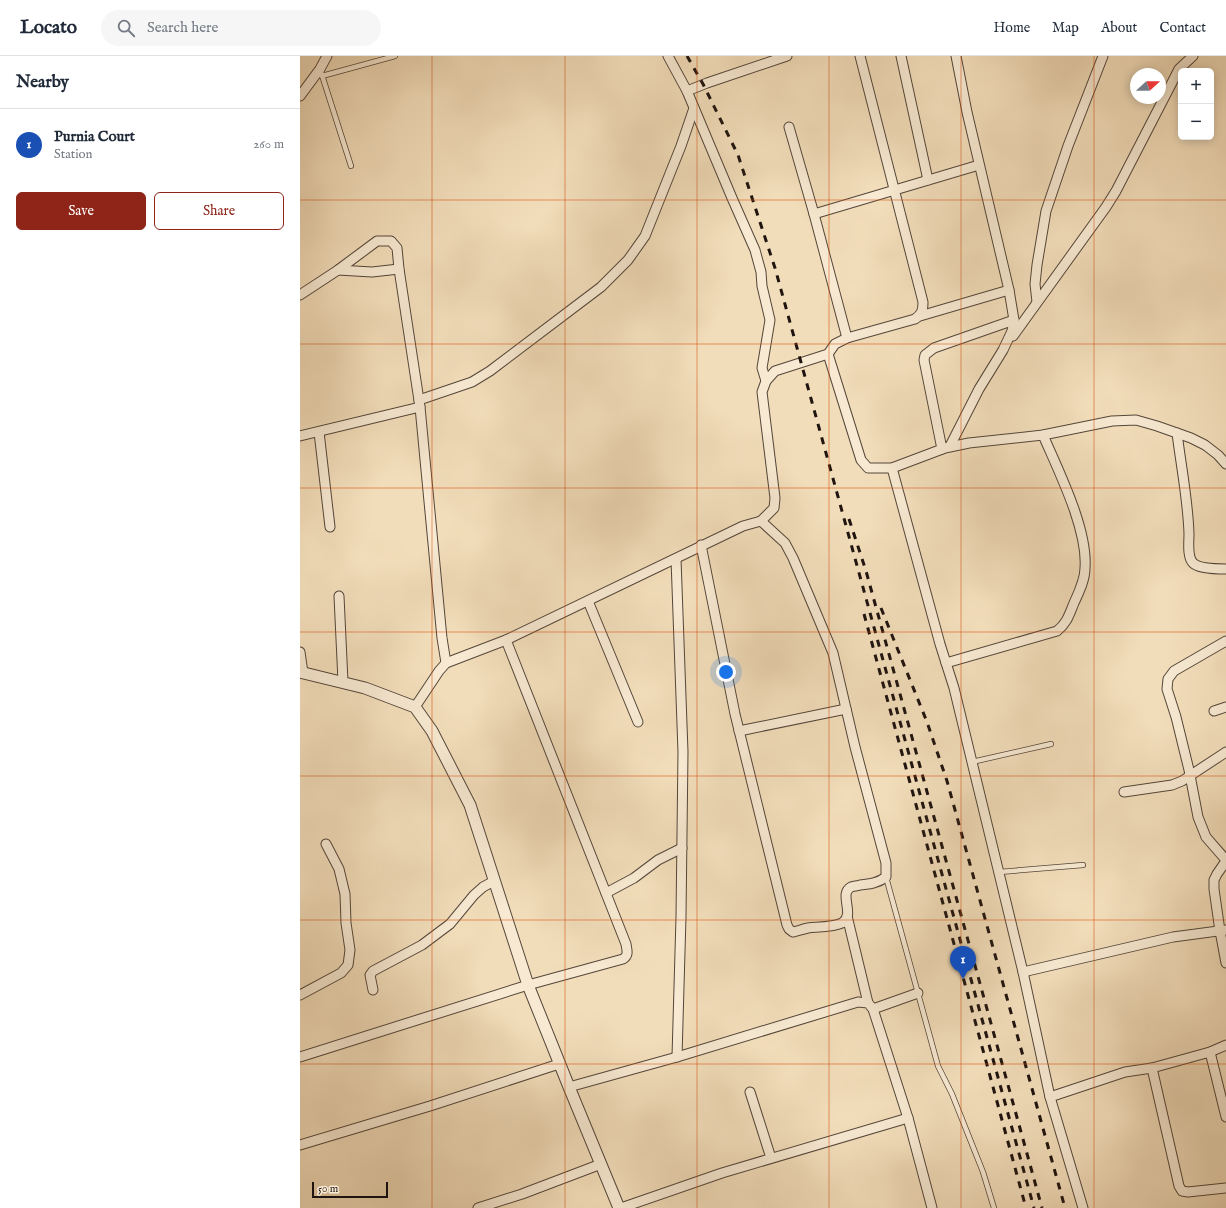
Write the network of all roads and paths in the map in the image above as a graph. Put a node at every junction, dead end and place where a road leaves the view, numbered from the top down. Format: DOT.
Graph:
graph roads {
  1 [pos="327,56"];
  2 [pos="395,56"];
  3 [pos="668,56"];
  4 [pos="787,56"];
  5 [pos="860,56"];
  6 [pos="902,56"];
  7 [pos="956,56"];
  8 [pos="1103,56"];
  9 [pos="1193,56"];
  10 [pos="321,72"];
  11 [pos="687,91"];
  12 [pos="300,96"];
  13 [pos="694,108"];
  14 [pos="789,127"];
  15 [pos="979,165"];
  16 [pos="351,166"];
  17 [pos="928,180"];
  18 [pos="894,190"];
  19 [pos="814,214"];
  20 [pos="399,269"];
  21 [pos="338,270"];
  22 [pos="1009,290"];
  23 [pos="300,295"];
  24 [pos="1037,302"];
  25 [pos="920,316"];
  26 [pos="1014,320"];
  27 [pos="847,338"];
  28 [pos="1003,350"];
  29 [pos="828,354"];
  30 [pos="766,381"];
  31 [pos="419,404"];
  32 [pos="319,432"];
  33 [pos="1176,433"];
  34 [pos="1043,434"];
  35 [pos="300,436"];
  36 [pos="946,448"];
  37 [pos="1226,464"];
  38 [pos="892,468"];
  39 [pos="761,521"];
  40 [pos="330,526"];
  41 [pos="701,545"];
  42 [pos="676,559"];
  43 [pos="1226,568"];
  44 [pos="339,596"];
  45 [pos="588,601"];
  46 [pos="506,640"];
  47 [pos="1226,641"];
  48 [pos="300,652"];
  49 [pos="446,663"];
  50 [pos="946,663"];
  51 [pos="302,672"];
  52 [pos="343,682"];
  53 [pos="415,707"];
  54 [pos="1226,708"];
  55 [pos="846,709"];
  56 [pos="1214,711"];
  57 [pos="638,722"];
  58 [pos="739,731"];
  59 [pos="1051,744"];
  60 [pos="1226,752"];
  61 [pos="972,762"];
  62 [pos="1190,776"];
  63 [pos="1124,792"];
  64 [pos="326,844"];
  65 [pos="682,848"];
  66 [pos="1226,860"];
  67 [pos="1083,865"];
  68 [pos="998,872"];
  69 [pos="886,877"];
  70 [pos="494,881"];
  71 [pos="606,893"];
  72 [pos="847,916"];
  73 [pos="1223,931"];
  74 [pos="1226,963"];
  75 [pos="1023,972"];
  76 [pos="528,985"];
  77 [pos="373,990"];
  78 [pos="918,993"];
  79 [pos="300,995"];
  80 [pos="871,1006"];
  81 [pos="1226,1045"];
  82 [pos="1210,1052"];
  83 [pos="300,1057"];
  84 [pos="677,1057"];
  85 [pos="559,1064"];
  86 [pos="1152,1068"];
  87 [pos="569,1087"];
  88 [pos="750,1092"];
  89 [pos="1050,1097"];
  90 [pos="1226,1117"];
  91 [pos="908,1118"];
  92 [pos="300,1145"];
  93 [pos="771,1158"];
  94 [pos="601,1164"];
  95 [pos="1226,1188"];
  96 [pos="478,1208"];
  97 [pos="620,1208"];
  98 [pos="932,1208"];
  99 [pos="994,1208"];
  100 [pos="1083,1208"];
  1 -- 10 [label="street"];
  2 -- 10 [label="lane"];
  3 -- 11 [label="street"];
  4 -- 11 [label="street"];
  5 -- 18 [label="street"];
  6 -- 17 [label="street"];
  7 -- 15 [label="street"];
  8 -- 24 [label="street"];
  9 -- 24 [label="street"];
  10 -- 12 [label="street"];
  10 -- 16 [label="lane"];
  11 -- 13 [label="street"];
  13 -- 30 [label="street"];
  13 -- 31 [label="street"];
  14 -- 19 [label="street"];
  15 -- 17 [label="street"];
  15 -- 22 [label="street"];
  17 -- 18 [label="street"];
  18 -- 19 [label="street"];
  18 -- 25 [label="street"];
  19 -- 27 [label="street"];
  20 -- 21 [label="street"];
  20 -- 21 [label="street"];
  20 -- 31 [label="street"];
  21 -- 23 [label="street"];
  22 -- 25 [label="street"];
  22 -- 26 [label="street"];
  24 -- 28 [label="street"];
  25 -- 27 [label="street"];
  26 -- 28 [label="street"];
  26 -- 36 [label="street"];
  27 -- 29 [label="street"];
  28 -- 36 [label="street"];
  29 -- 30 [label="street"];
  29 -- 38 [label="street"];
  30 -- 39 [label="street"];
  31 -- 32 [label="street"];
  31 -- 49 [label="street"];
  32 -- 35 [label="street"];
  32 -- 40 [label="street"];
  33 -- 34 [label="street"];
  33 -- 37 [label="street"];
  33 -- 43 [label="street"];
  34 -- 36 [label="street"];
  34 -- 50 [label="street"];
  36 -- 38 [label="street"];
  38 -- 50 [label="street"];
  39 -- 41 [label="street"];
  39 -- 55 [label="street"];
  41 -- 42 [label="street"];
  41 -- 58 [label="street"];
  42 -- 45 [label="street"];
  42 -- 65 [label="street"];
  44 -- 52 [label="street"];
  45 -- 46 [label="street"];
  45 -- 57 [label="street"];
  46 -- 49 [label="street"];
  46 -- 71 [label="street"];
  47 -- 62 [label="street"];
  48 -- 51 [label="street"];
  49 -- 53 [label="street"];
  50 -- 61 [label="street"];
  51 -- 52 [label="street"];
  52 -- 53 [label="street"];
  53 -- 70 [label="street"];
  54 -- 56 [label="street"];
  55 -- 58 [label="street"];
  55 -- 69 [label="street"];
  58 -- 72 [label="street"];
  59 -- 61 [label="lane"];
  60 -- 62 [label="street"];
  61 -- 68 [label="street"];
  62 -- 63 [label="street"];
  62 -- 66 [label="street"];
  64 -- 79 [label="street"];
  65 -- 71 [label="street"];
  65 -- 84 [label="street"];
  66 -- 73 [label="street"];
  67 -- 68 [label="lane"];
  68 -- 75 [label="street"];
  69 -- 72 [label="street"];
  69 -- 78 [label="lane"];
  70 -- 76 [label="street"];
  70 -- 77 [label="street"];
  71 -- 76 [label="street"];
  72 -- 80 [label="street"];
  73 -- 74 [label="street"];
  73 -- 75 [label="street"];
  75 -- 89 [label="street"];
  76 -- 83 [label="street"];
  76 -- 85 [label="street"];
  78 -- 80 [label="street"];
  78 -- 99 [label="lane"];
  80 -- 84 [label="street"];
  80 -- 91 [label="street"];
  81 -- 82 [label="street"];
  82 -- 86 [label="street"];
  82 -- 90 [label="street"];
  84 -- 87 [label="street"];
  85 -- 87 [label="street"];
  85 -- 92 [label="street"];
  86 -- 89 [label="street"];
  86 -- 95 [label="street"];
  87 -- 94 [label="street"];
  88 -- 93 [label="street"];
  89 -- 100 [label="street"];
  91 -- 93 [label="street"];
  91 -- 98 [label="street"];
  93 -- 97 [label="street"];
  94 -- 96 [label="street"];
  94 -- 97 [label="street"];
}
